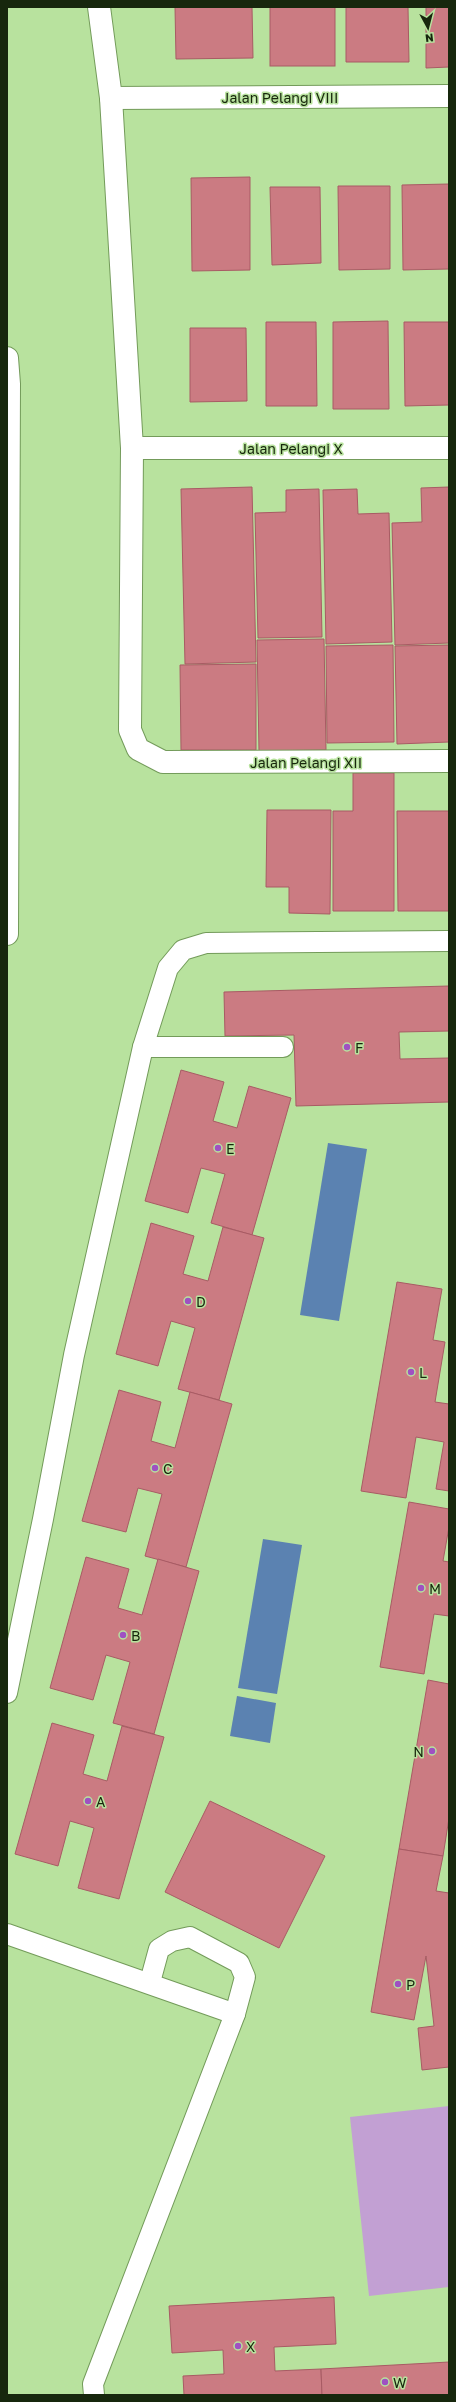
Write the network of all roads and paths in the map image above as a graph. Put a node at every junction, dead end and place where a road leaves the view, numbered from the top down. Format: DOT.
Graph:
graph roads {
  1 [pos="99,7"];
  2 [pos="449,96"];
  3 [pos="111,98"];
  4 [pos="7,358"];
  5 [pos="132,448"];
  6 [pos="449,448"];
  7 [pos="449,762"];
  8 [pos="7,921"];
  9 [pos="449,941"];
  10 [pos="143,1047"];
  11 [pos="283,1047"];
  12 [pos="7,1693"];
  13 [pos="7,1934"];
  14 [pos="150,1982"];
  15 [pos="235,2014"];
  16 [pos="94,2395"];
  1 -- 3 [label="street"];
  2 -- 3 [label="street, Jalan Pelangi VIII"];
  3 -- 5 [label="street"];
  4 -- 8 [label="street"];
  5 -- 6 [label="street, Jalan Pelangi X"];
  5 -- 7 [label="street, Jalan Pelangi XII"];
  9 -- 10 [label="lane"];
  10 -- 11 [label="lane"];
  10 -- 12 [label="lane"];
  13 -- 14 [label="lane"];
  14 -- 15 [label="lane"];
  14 -- 15 [label="lane"];
  15 -- 16 [label="lane"];
}
